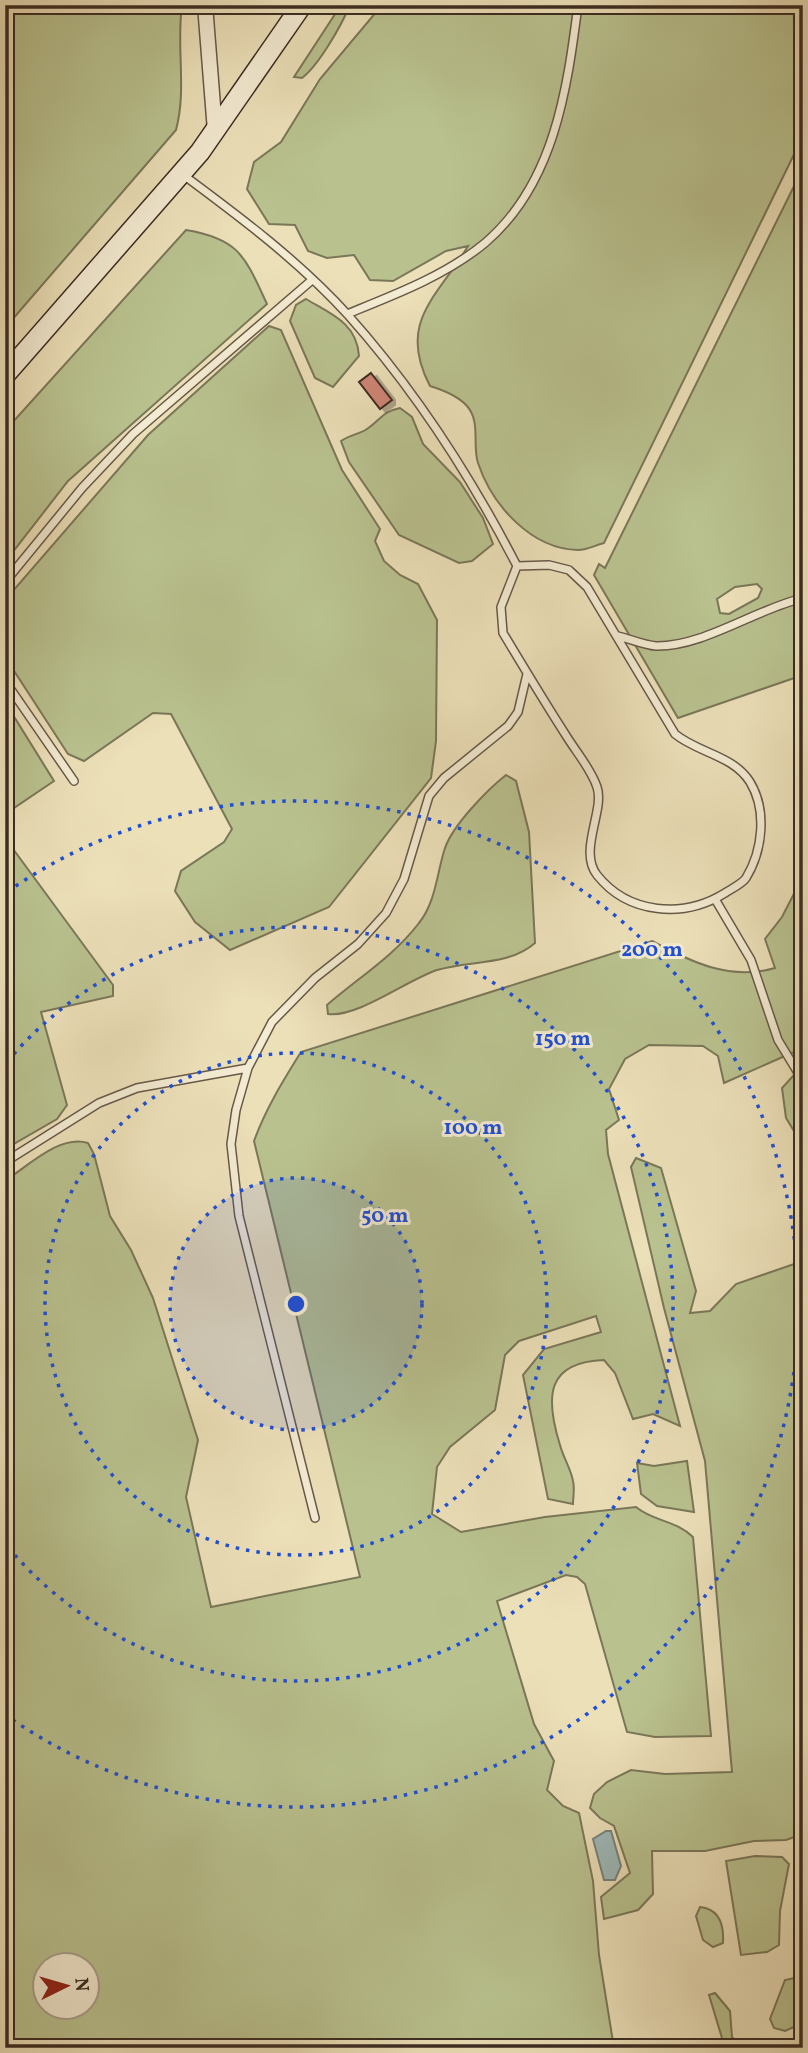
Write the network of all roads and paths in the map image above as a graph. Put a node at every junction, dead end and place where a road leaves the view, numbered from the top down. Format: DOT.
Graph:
graph roads {
  1 [pos="205,5"];
  2 [pos="302,5"];
  3 [pos="578,5"];
  4 [pos="215,131"];
  5 [pos="181,174"];
  6 [pos="312,280"];
  7 [pos="347,314"];
  8 [pos="5,375"];
  9 [pos="517,566"];
  10 [pos="5,582"];
  11 [pos="803,598"];
  12 [pos="618,636"];
  13 [pos="527,674"];
  14 [pos="5,681"];
  15 [pos="74,781"];
  16 [pos="715,899"];
  17 [pos="248,1068"];
  18 [pos="803,1082"];
  19 [pos="5,1162"];
  20 [pos="315,1518"];
  1 -- 4 [label="street"];
  2 -- 4 [label="main road"];
  3 -- 7 [label="lane"];
  4 -- 5 [label="main road"];
  5 -- 6 [label="lane"];
  5 -- 8 [label="main road"];
  6 -- 7 [label="lane"];
  6 -- 10 [label="lane"];
  7 -- 9 [label="lane"];
  9 -- 12 [label="lane"];
  9 -- 13 [label="lane"];
  11 -- 12 [label="lane"];
  12 -- 16 [label="lane"];
  13 -- 16 [label="lane"];
  13 -- 17 [label="lane"];
  14 -- 15 [label="lane"];
  16 -- 18 [label="lane"];
  17 -- 19 [label="lane"];
  17 -- 20 [label="lane"];
}
